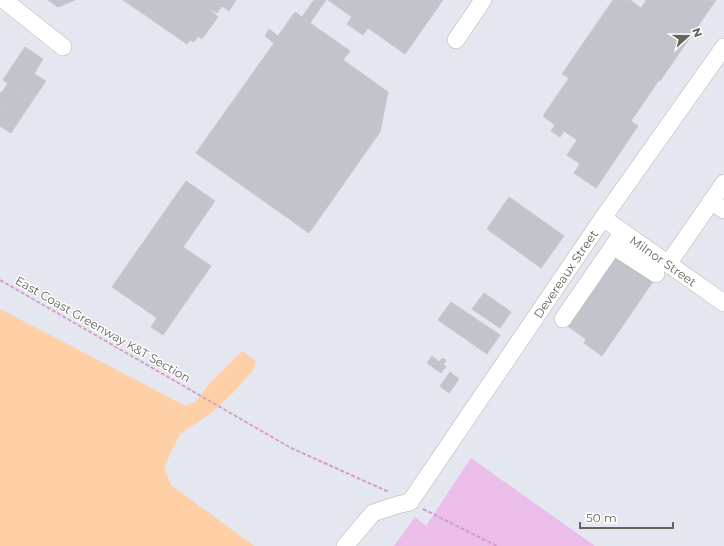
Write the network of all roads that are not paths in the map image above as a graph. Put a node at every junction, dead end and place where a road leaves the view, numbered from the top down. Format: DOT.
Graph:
graph roads {
  1 [pos="4,0"];
  2 [pos="483,0"];
  3 [pos="456,40"];
  4 [pos="63,47"];
  5 [pos="724,47"];
  6 [pos="724,182"];
  7 [pos="718,206"];
  8 [pos="603,218"];
  9 [pos="623,232"];
  10 [pos="613,246"];
  11 [pos="662,269"];
  12 [pos="724,303"];
  13 [pos="563,319"];
  14 [pos="345,546"];
  1 -- 4 [label="street"];
  2 -- 3 [label="street"];
  5 -- 8 [label="street, Devereaux Street"];
  6 -- 7 [label="street"];
  7 -- 11 [label="street"];
  8 -- 9 [label="street, Milnor Street"];
  8 -- 14 [label="street, Devereaux Street"];
  9 -- 10 [label="street"];
  9 -- 11 [label="street, Milnor Street"];
  10 -- 11 [label="street"];
  10 -- 13 [label="street"];
  11 -- 12 [label="street, Milnor Street"];
}
